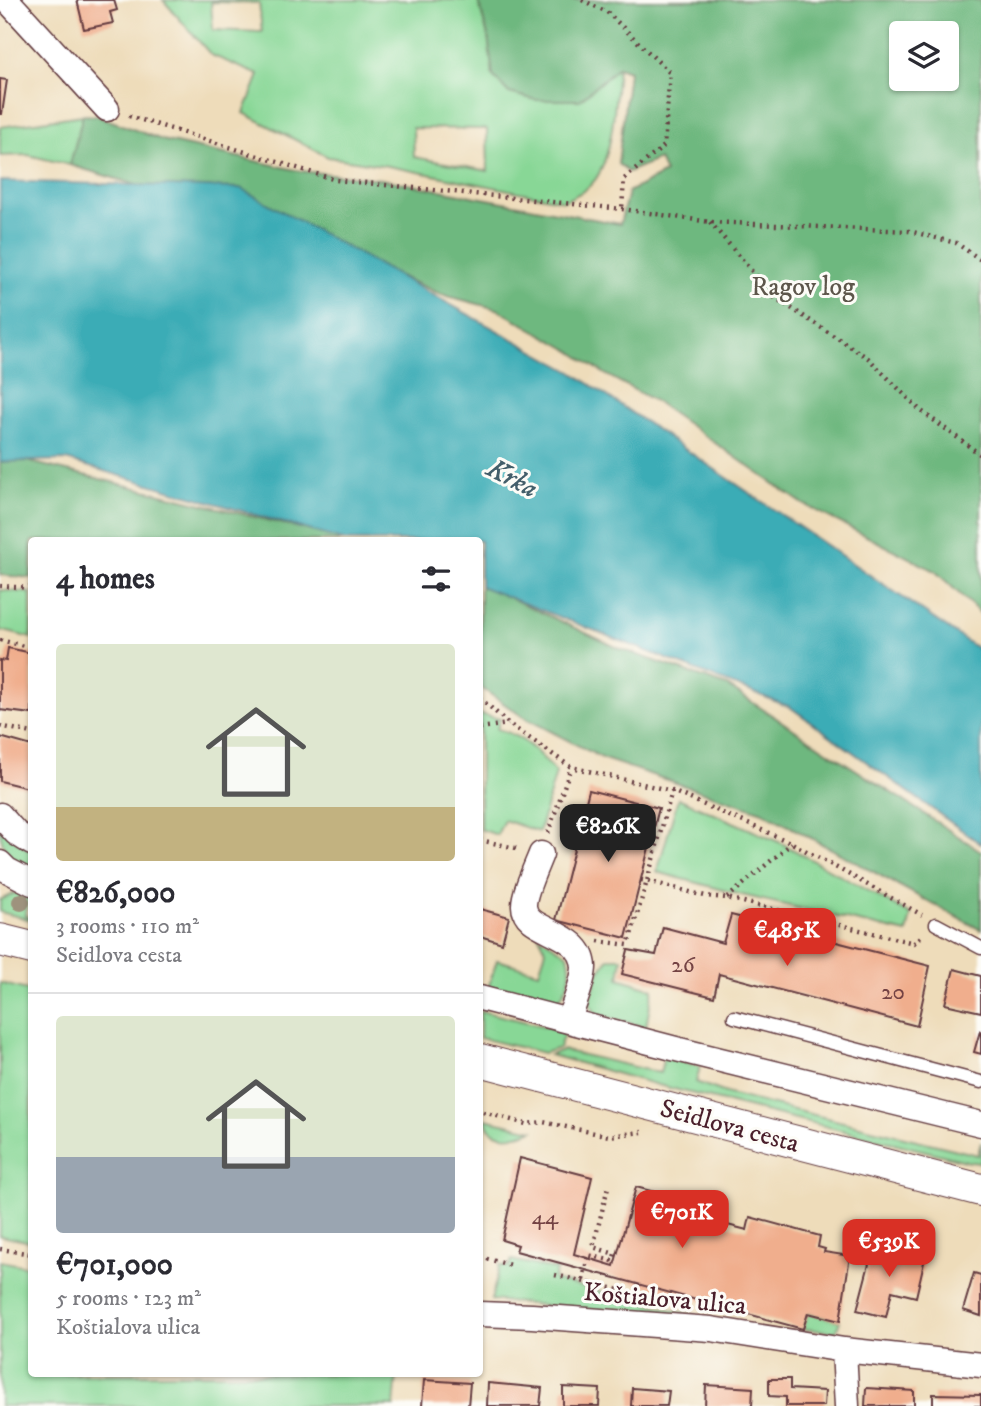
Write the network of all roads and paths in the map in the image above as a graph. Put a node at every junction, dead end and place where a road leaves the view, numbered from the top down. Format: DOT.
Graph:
graph roads {
  1 [pos="7,0"];
  2 [pos="582,0"];
  3 [pos="107,109"];
  4 [pos="622,209"];
  5 [pos="710,222"];
  6 [pos="981,260"];
  7 [pos="981,455"];
  8 [pos="0,586"];
  9 [pos="28,588"];
  10 [pos="0,640"];
  11 [pos="28,647"];
  12 [pos="483,701"];
  13 [pos="509,724"];
  14 [pos="0,726"];
  15 [pos="483,728"];
  16 [pos="28,732"];
  17 [pos="571,767"];
  18 [pos="672,791"];
  19 [pos="0,815"];
  20 [pos="28,840"];
  21 [pos="483,840"];
  22 [pos="792,843"];
  23 [pos="541,854"];
  24 [pos="0,863"];
  25 [pos="28,881"];
  26 [pos="644,881"];
  27 [pos="727,898"];
  28 [pos="936,924"];
  29 [pos="0,940"];
  30 [pos="28,947"];
  31 [pos="981,948"];
  32 [pos="584,969"];
  33 [pos="483,999"];
  34 [pos="734,1017"];
  35 [pos="569,1019"];
  36 [pos="483,1065"];
  37 [pos="981,1082"];
  38 [pos="483,1112"];
  39 [pos="981,1124"];
  40 [pos="647,1132"];
  41 [pos="608,1187"];
  42 [pos="981,1189"];
  43 [pos="0,1249"];
  44 [pos="28,1253"];
  45 [pos="483,1258"];
  46 [pos="510,1265"];
  47 [pos="555,1275"];
  48 [pos="583,1280"];
  49 [pos="660,1300"];
  50 [pos="483,1314"];
  51 [pos="844,1350"];
  52 [pos="981,1365"];
  53 [pos="847,1406"];
  1 -- 3 [label="street"];
  2 -- 4 [label="path"];
  3 -- 4 [label="path"];
  4 -- 5 [label="path"];
  5 -- 6 [label="path"];
  5 -- 7 [label="path"];
  8 -- 9 [label="path"];
  10 -- 11 [label="path"];
  12 -- 13 [label="path"];
  13 -- 15 [label="path"];
  13 -- 17 [label="path"];
  14 -- 16 [label="path"];
  17 -- 18 [label="path"];
  17 -- 23 [label="path"];
  18 -- 22 [label="path"];
  18 -- 26 [label="path"];
  19 -- 20 [label="street"];
  21 -- 23 [label="path"];
  22 -- 27 [label="path"];
  22 -- 28 [label="path"];
  23 -- 32 [label="street"];
  24 -- 25 [label="street"];
  26 -- 27 [label="path"];
  26 -- 32 [label="path"];
  27 -- 28 [label="path"];
  28 -- 31 [label="lane"];
  29 -- 30 [label="street"];
  32 -- 35 [label="street"];
  33 -- 35 [label="street"];
  34 -- 37 [label="lane"];
  35 -- 39 [label="street"];
  36 -- 42 [label="street, Seidlova cesta"];
  38 -- 40 [label="path"];
  41 -- 48 [label="path"];
  43 -- 44 [label="path"];
  45 -- 46 [label="path"];
  47 -- 48 [label="path"];
  48 -- 49 [label="path"];
  50 -- 51 [label="street, Koštialova ulica"];
  51 -- 52 [label="street, Koštialova ulica"];
  51 -- 53 [label="street"];
}
